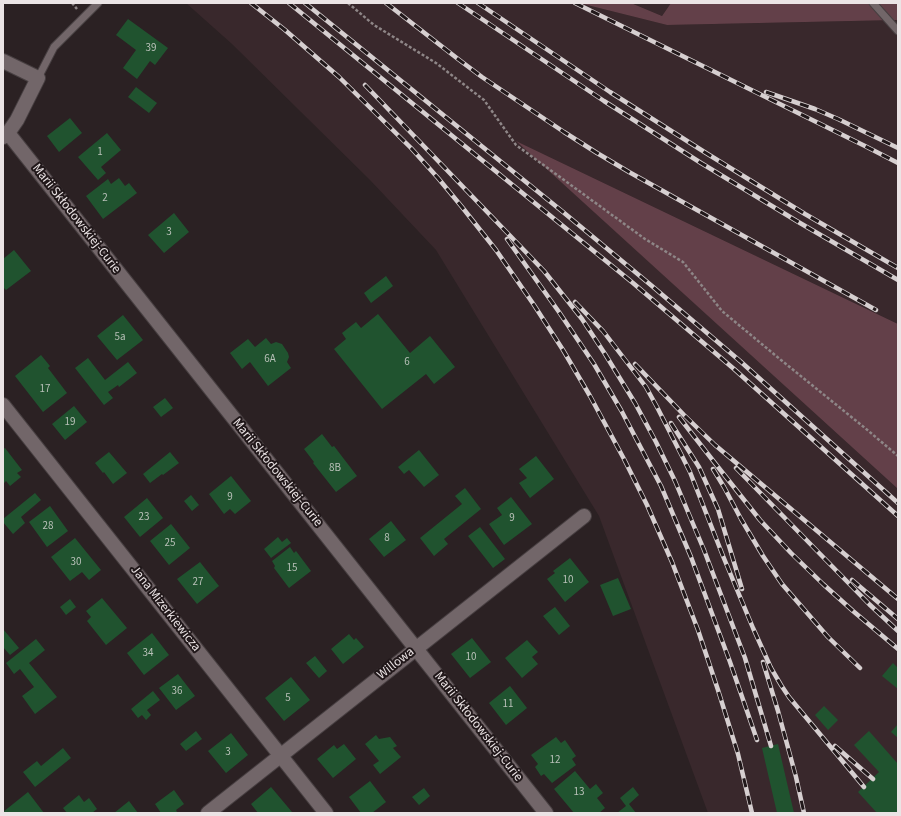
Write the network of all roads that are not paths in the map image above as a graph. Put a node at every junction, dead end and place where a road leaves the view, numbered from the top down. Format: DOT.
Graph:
graph roads {
  1 [pos="98,3"];
  2 [pos="873,3"];
  3 [pos="898,31"];
  4 [pos="3,61"];
  5 [pos="38,78"];
  6 [pos="5,135"];
  7 [pos="3,404"];
  8 [pos="584,516"];
  9 [pos="416,648"];
  10 [pos="280,755"];
  11 [pos="208,813"];
  12 [pos="326,813"];
  13 [pos="546,813"];
  1 -- 5 [label="lane"];
  2 -- 3 [label="lane"];
  4 -- 5 [label="street"];
  5 -- 6 [label="street"];
  6 -- 9 [label="street, Marii Skłodowskiej-Curie"];
  7 -- 10 [label="street, Jana Mizerkiewicza"];
  8 -- 9 [label="street, Willowa"];
  9 -- 10 [label="street, Willowa"];
  9 -- 13 [label="street, Marii Skłodowskiej-Curie"];
  10 -- 11 [label="street, Willowa"];
  10 -- 12 [label="street, Jana Mizerkiewicza"];
}
